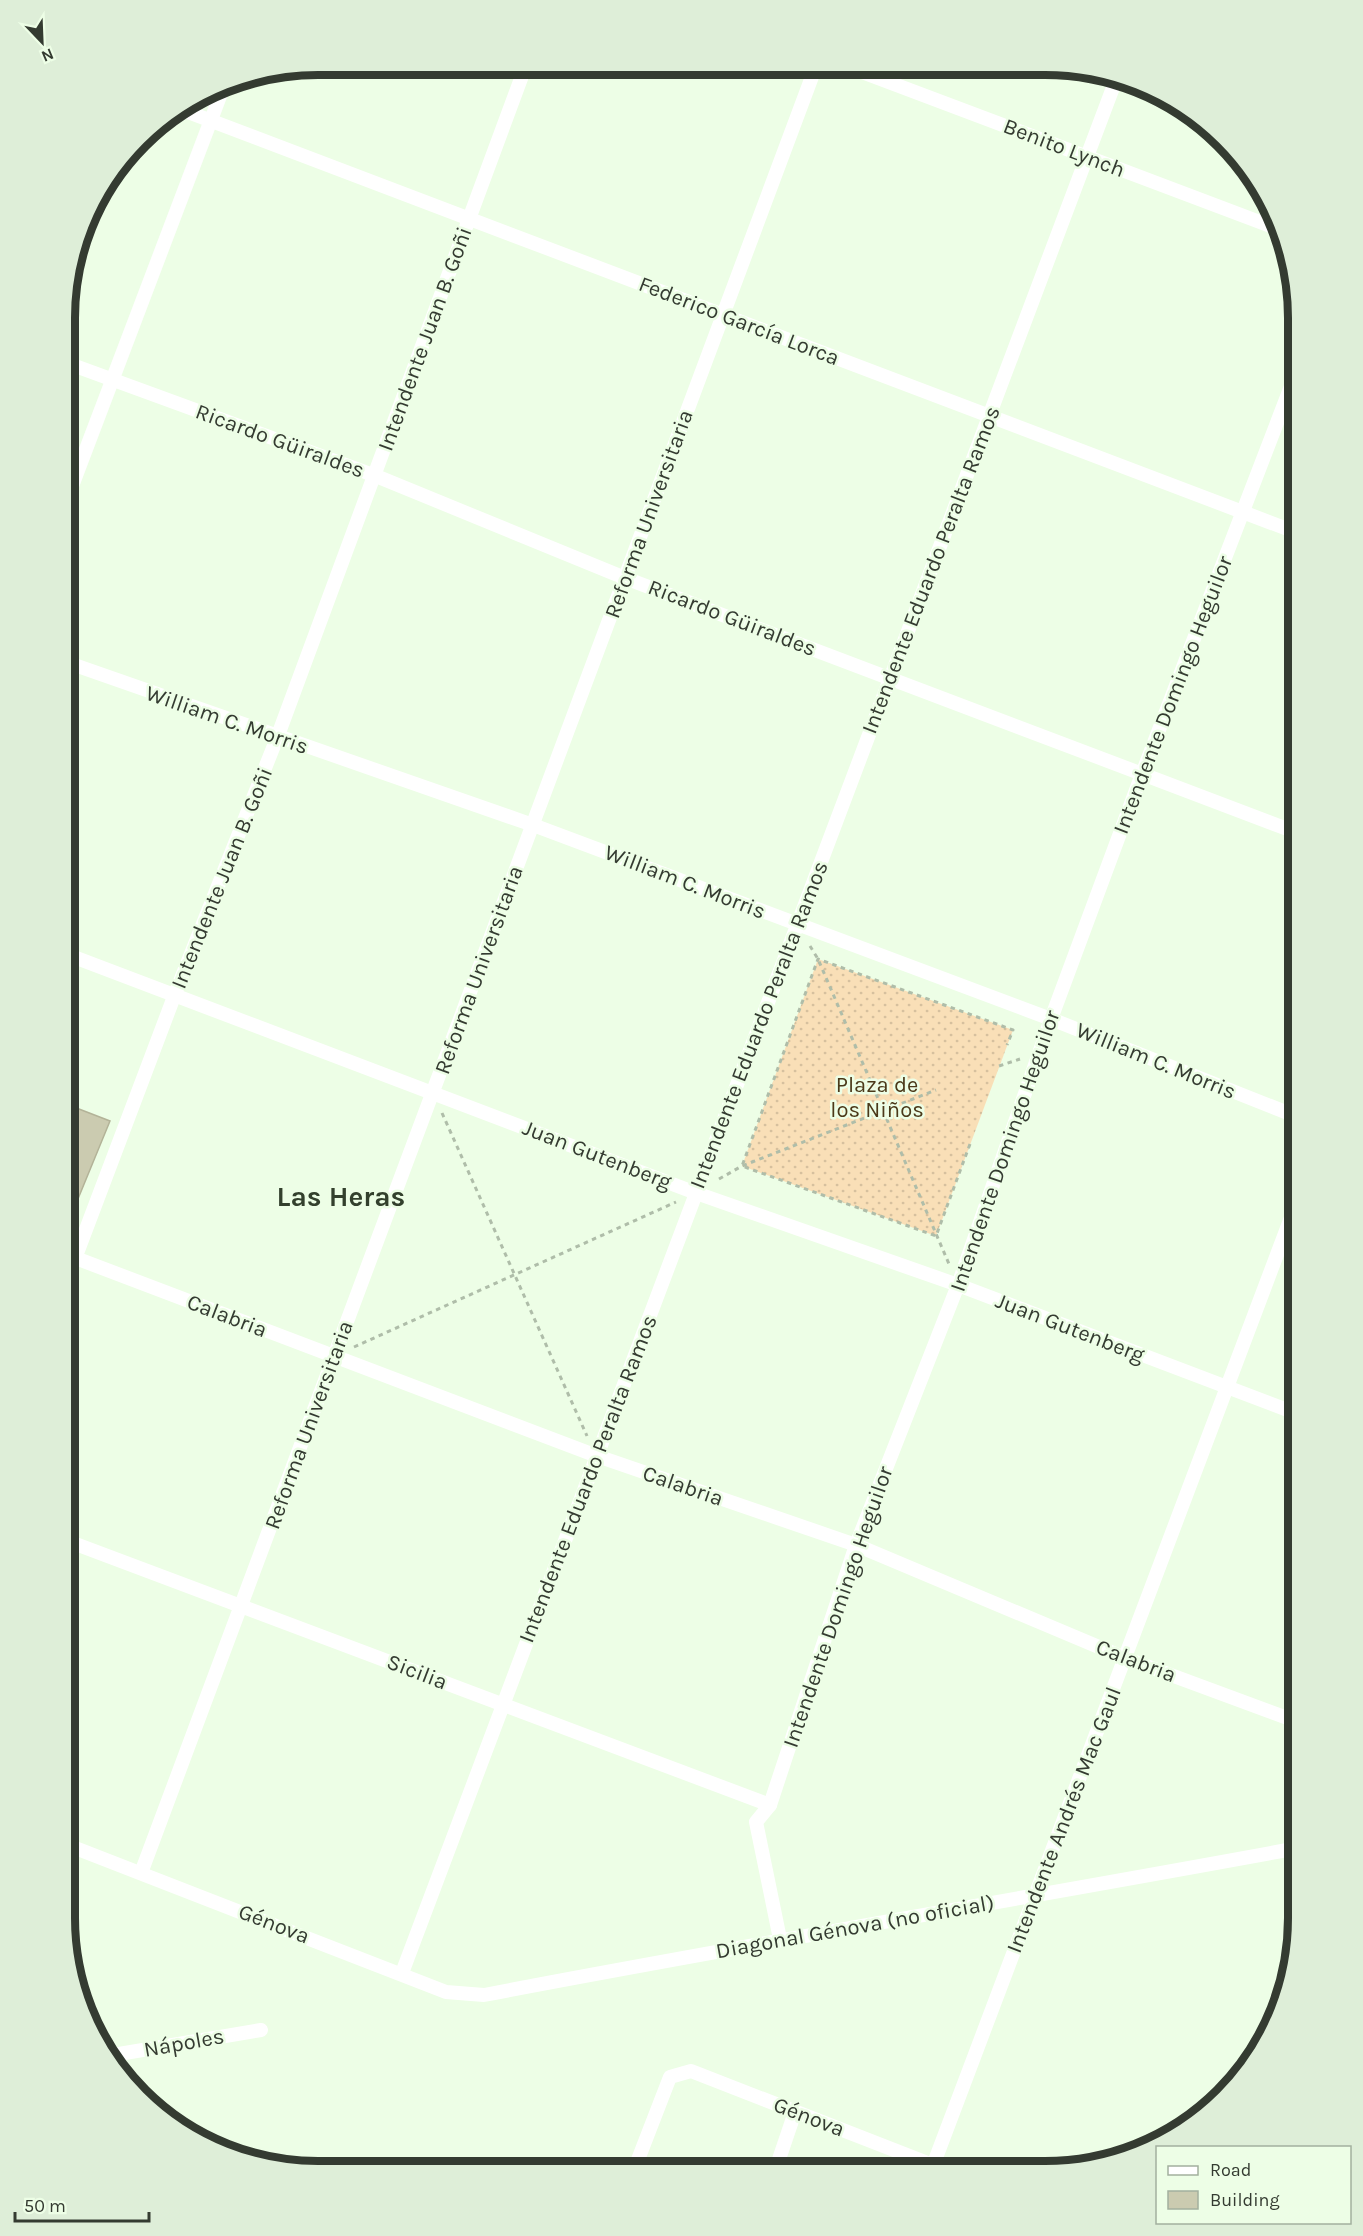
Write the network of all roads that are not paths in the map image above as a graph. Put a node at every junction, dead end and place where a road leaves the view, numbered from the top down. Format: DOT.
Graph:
graph roads {
  1 [pos="522,75"];
  2 [pos="813,75"];
  3 [pos="870,75"];
  4 [pos="1114,85"];
  5 [pos="220,95"];
  6 [pos="189,112"];
  7 [pos="211,120"];
  8 [pos="1087,156"];
  9 [pos="468,220"];
  10 [pos="1270,226"];
  11 [pos="723,315"];
  12 [pos="75,366"];
  13 [pos="113,380"];
  14 [pos="1288,397"];
  15 [pos="990,415"];
  16 [pos="376,476"];
  17 [pos="75,479"];
  18 [pos="1244,513"];
  19 [pos="1288,528"];
  20 [pos="625,578"];
  21 [pos="75,665"];
  22 [pos="890,678"];
  23 [pos="278,738"];
  24 [pos="1142,774"];
  25 [pos="532,825"];
  26 [pos="1288,829"];
  27 [pos="797,924"];
  28 [pos="75,957"];
  29 [pos="175,994"];
  30 [pos="1051,1019"];
  31 [pos="433,1092"];
  32 [pos="1288,1113"];
  33 [pos="696,1192"];
  34 [pos="1288,1226"];
  35 [pos="75,1244"];
  36 [pos="75,1258"];
  37 [pos="958,1285"];
  38 [pos="334,1356"];
  39 [pos="1227,1388"];
  40 [pos="1288,1410"];
  41 [pos="597,1456"];
  42 [pos="75,1544"];
  43 [pos="856,1545"];
  44 [pos="241,1606"];
  45 [pos="1125,1658"];
  46 [pos="503,1704"];
  47 [pos="1288,1718"];
  48 [pos="770,1805"];
  49 [pos="75,1848"];
  50 [pos="1288,1850"];
  51 [pos="141,1873"];
  52 [pos="1034,1897"];
  53 [pos="780,1939"];
  54 [pos="402,1972"];
  55 [pos="484,1995"];
  56 [pos="261,2030"];
  57 [pos="117,2054"];
  58 [pos="795,2112"];
  59 [pos="637,2161"];
  60 [pos="778,2161"];
  61 [pos="915,2161"];
  62 [pos="935,2161"];
  1 -- 9 [label="street, Intendente Juan B. Goñi"];
  2 -- 11 [label="street, Reforma Universitaria"];
  3 -- 8 [label="street, Benito Lynch"];
  4 -- 8 [label="street, Intendente Eduardo Peralta Ramos"];
  5 -- 7 [label="street"];
  6 -- 7 [label="street, Federico García Lorca"];
  7 -- 9 [label="street, Federico García Lorca"];
  7 -- 13 [label="street"];
  8 -- 10 [label="street, Benito Lynch"];
  8 -- 15 [label="street, Intendente Eduardo Peralta Ramos"];
  9 -- 11 [label="street, Federico García Lorca"];
  9 -- 16 [label="street, Intendente Juan B. Goñi"];
  11 -- 15 [label="street, Federico García Lorca"];
  11 -- 20 [label="street, Reforma Universitaria"];
  12 -- 13 [label="street, Ricardo Güiraldes"];
  13 -- 16 [label="street, Ricardo Güiraldes"];
  13 -- 17 [label="street"];
  14 -- 18 [label="street, Intendente Domingo Heguilor"];
  15 -- 18 [label="street, Federico García Lorca"];
  15 -- 22 [label="street, Intendente Eduardo Peralta Ramos"];
  16 -- 20 [label="street, Ricardo Güiraldes"];
  16 -- 23 [label="street, Intendente Juan B. Goñi"];
  18 -- 19 [label="street, Federico García Lorca"];
  18 -- 24 [label="street, Intendente Domingo Heguilor"];
  20 -- 22 [label="street, Ricardo Güiraldes"];
  20 -- 25 [label="street, Reforma Universitaria"];
  21 -- 23 [label="street, William C. Morris"];
  22 -- 24 [label="street, Ricardo Güiraldes"];
  22 -- 27 [label="street, Intendente Eduardo Peralta Ramos"];
  23 -- 25 [label="street, William C. Morris"];
  23 -- 29 [label="street, Intendente Juan B. Goñi"];
  24 -- 26 [label="street, Ricardo Güiraldes"];
  24 -- 30 [label="street, Intendente Domingo Heguilor"];
  25 -- 27 [label="street, William C. Morris"];
  25 -- 31 [label="street, Reforma Universitaria"];
  27 -- 30 [label="street, William C. Morris"];
  27 -- 33 [label="street, Intendente Eduardo Peralta Ramos"];
  28 -- 29 [label="street, Juan Gutenberg"];
  29 -- 31 [label="street, Juan Gutenberg"];
  29 -- 35 [label="street, Intendente Juan B. Goñi"];
  30 -- 32 [label="street, William C. Morris"];
  30 -- 37 [label="street, Intendente Domingo Heguilor"];
  31 -- 33 [label="street, Juan Gutenberg"];
  31 -- 38 [label="street, Reforma Universitaria"];
  33 -- 37 [label="street, Juan Gutenberg"];
  33 -- 41 [label="street, Intendente Eduardo Peralta Ramos"];
  34 -- 39 [label="street, Intendente Andrés Mac Gaul"];
  36 -- 38 [label="street, Calabria"];
  37 -- 39 [label="street, Juan Gutenberg"];
  37 -- 43 [label="street, Intendente Domingo Heguilor"];
  38 -- 41 [label="street, Calabria"];
  38 -- 44 [label="street, Reforma Universitaria"];
  39 -- 40 [label="street, Juan Gutenberg"];
  39 -- 45 [label="street, Intendente Andrés Mac Gaul"];
  41 -- 43 [label="street, Calabria"];
  41 -- 46 [label="street, Intendente Eduardo Peralta Ramos"];
  42 -- 44 [label="street, Sicilia"];
  43 -- 45 [label="street, Calabria"];
  43 -- 48 [label="street, Intendente Domingo Heguilor"];
  44 -- 46 [label="street, Sicilia"];
  44 -- 51 [label="street, Reforma Universitaria"];
  45 -- 47 [label="street, Calabria"];
  45 -- 52 [label="street, Intendente Andrés Mac Gaul"];
  46 -- 48 [label="street, Sicilia"];
  46 -- 54 [label="street, Intendente Eduardo Peralta Ramos"];
  48 -- 53 [label="street, Intendente Domingo Heguilor"];
  49 -- 51 [label="street, Génova"];
  50 -- 52 [label="street, Diagonal Génova (no oficial)"];
  51 -- 54 [label="street, Génova"];
  52 -- 53 [label="street, Diagonal Génova (no oficial)"];
  52 -- 62 [label="street, Intendente Andrés Mac Gaul"];
  53 -- 55 [label="street, Diagonal Génova (no oficial)"];
  54 -- 55 [label="street, Génova"];
  56 -- 57 [label="street, Nápoles"];
  58 -- 59 [label="street, Génova"];
  58 -- 60 [label="street"];
  58 -- 61 [label="street, Génova"];
}
